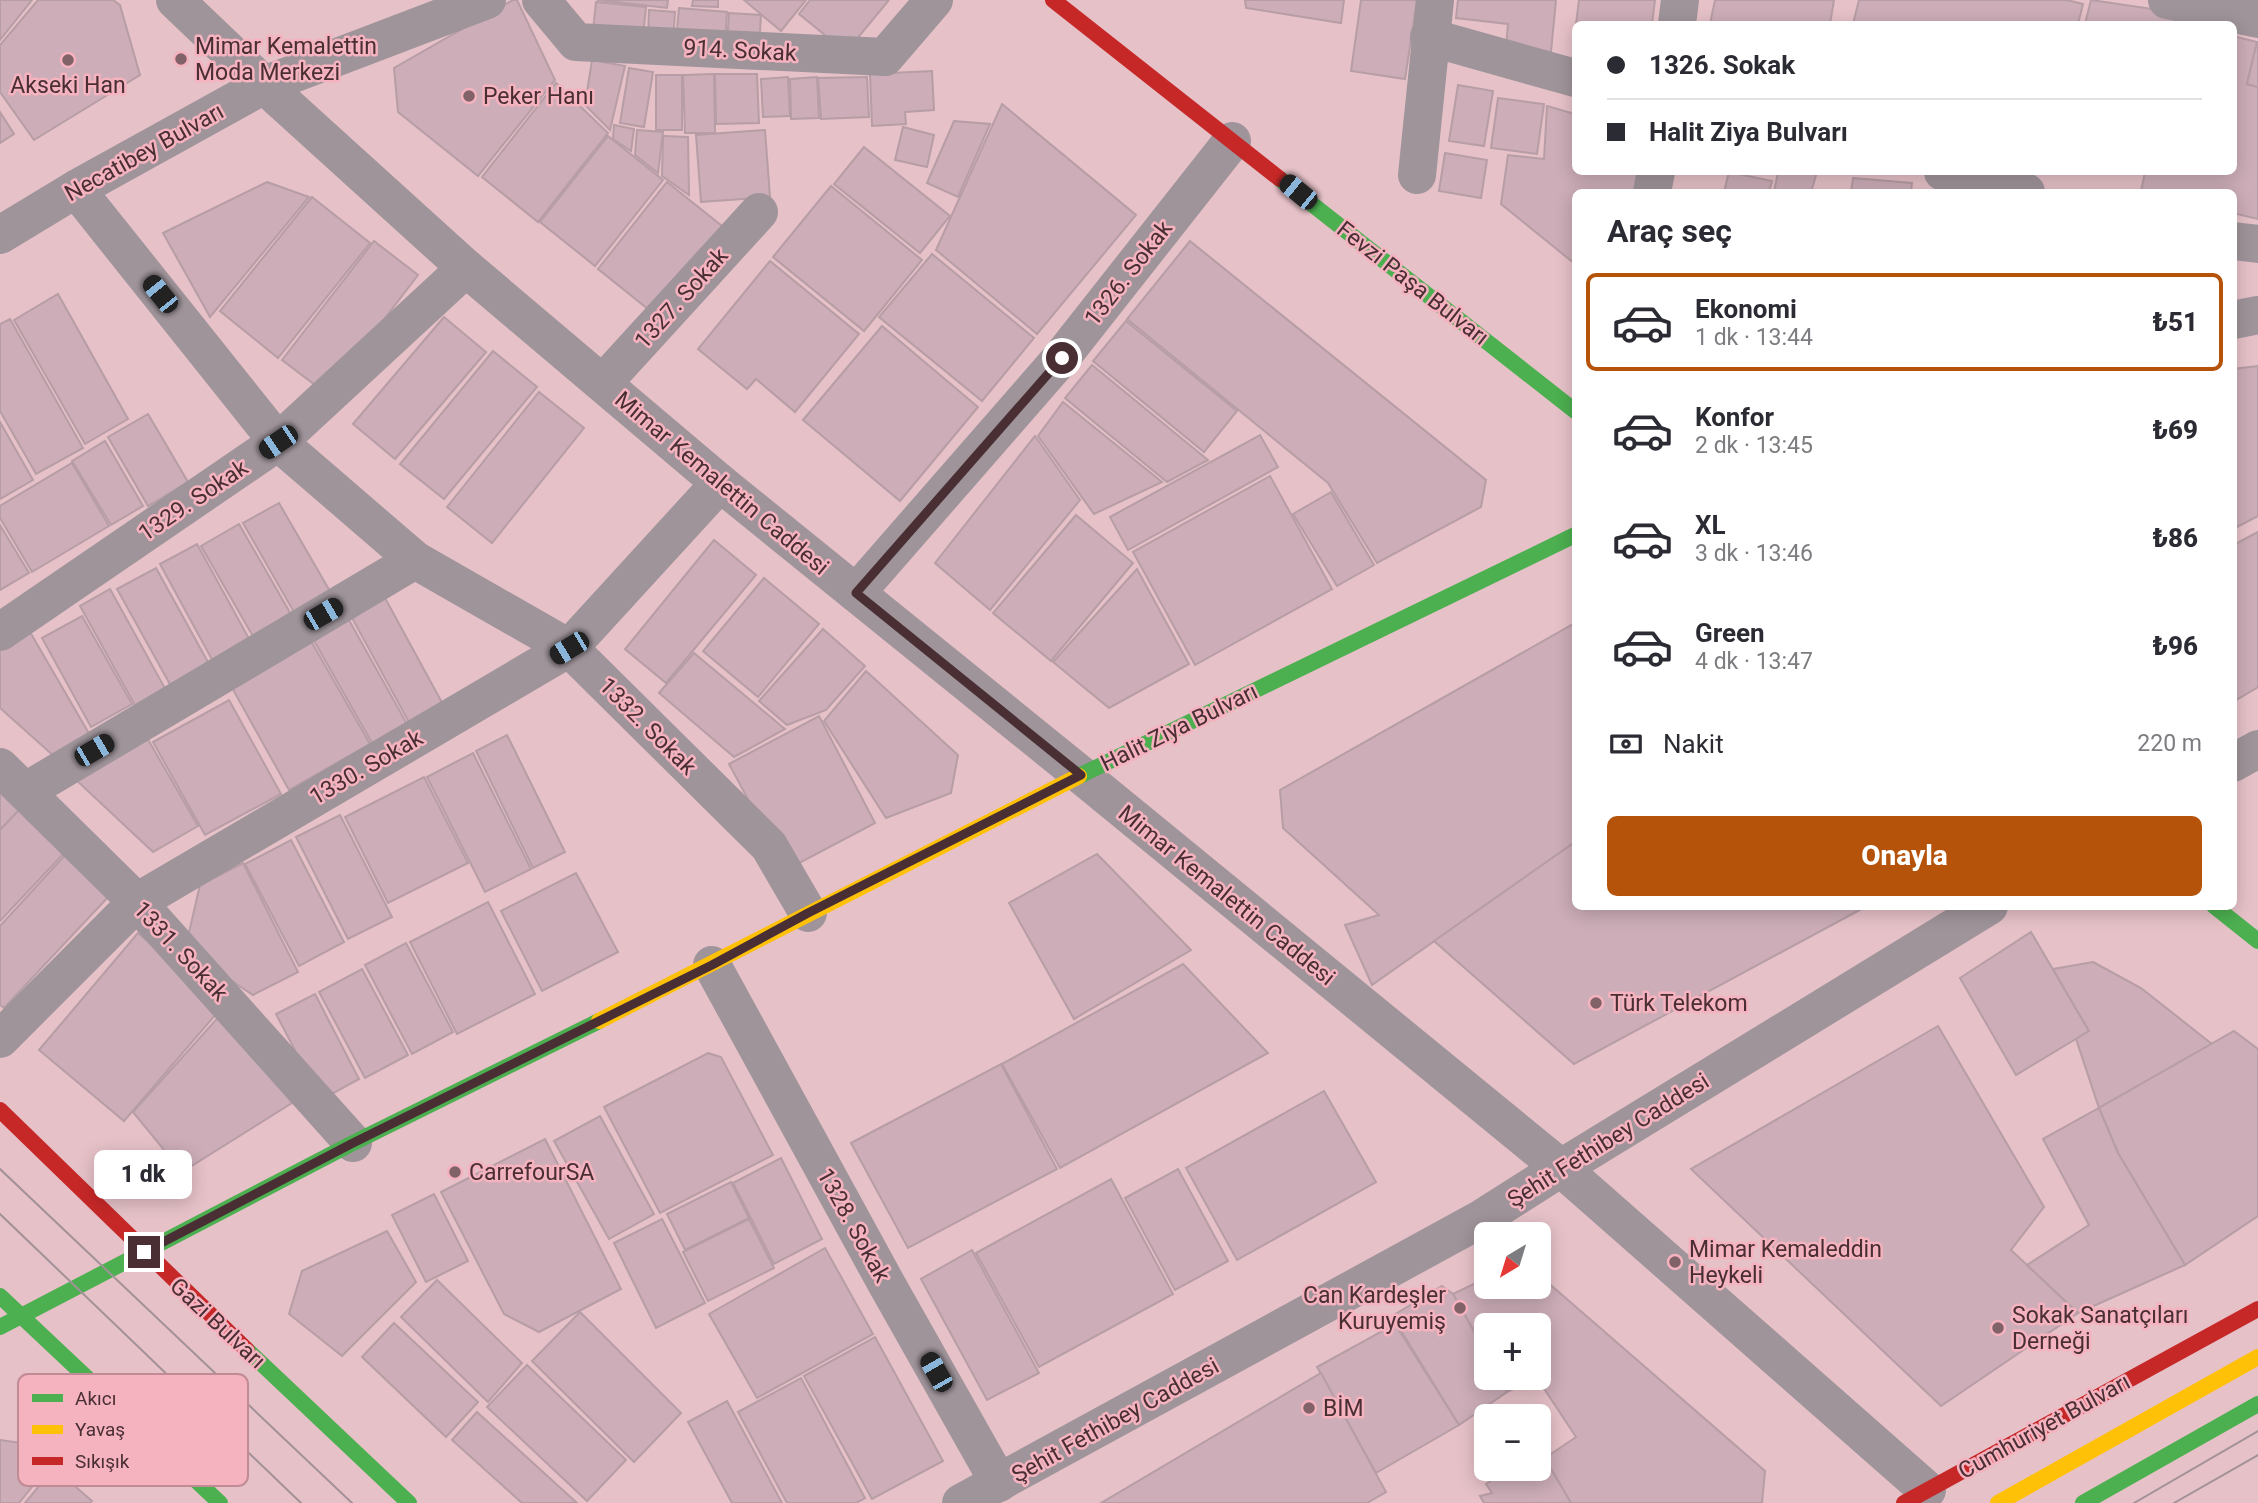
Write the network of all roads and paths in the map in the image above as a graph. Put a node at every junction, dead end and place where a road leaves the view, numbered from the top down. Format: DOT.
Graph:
graph roads {
  1 [pos="175,0"];
  2 [pos="487,0"];
  3 [pos="541,0"];
  4 [pos="934,0"];
  5 [pos="1052,0"];
  6 [pos="1435,0"];
  7 [pos="1680,0"];
  8 [pos="2167,0"];
  9 [pos="2258,19"];
  10 [pos="1677,21"];
  11 [pos="1429,37"];
  12 [pos="1572,77"];
  13 [pos="264,85"];
  14 [pos="1233,141"];
  15 [pos="1417,175"];
  16 [pos="1955,175"];
  17 [pos="76,189"];
  18 [pos="2014,189"];
  19 [pos="759,212"];
  20 [pos="0,235"];
  21 [pos="2237,241"];
  22 [pos="2258,244"];
  23 [pos="466,268"];
  24 [pos="2258,315"];
  25 [pos="2237,319"];
  26 [pos="603,383"];
  27 [pos="1572,409"];
  28 [pos="278,442"];
  29 [pos="720,483"];
  30 [pos="1572,536"];
  31 [pos="415,560"];
  32 [pos="856,593"];
  33 [pos="0,632"];
  34 [pos="569,648"];
  35 [pos="2258,749"];
  36 [pos="2237,761"];
  37 [pos="1081,775"];
  38 [pos="13,779"];
  39 [pos="137,902"];
  40 [pos="1982,910"];
  41 [pos="2219,910"];
  42 [pos="808,913"];
  43 [pos="2258,941"];
  44 [pos="712,965"];
  45 [pos="0,1039"];
  46 [pos="0,1110"];
  47 [pos="353,1143"];
  48 [pos="1560,1168"];
  49 [pos="144,1252"];
  50 [pos="0,1296"];
  51 [pos="2258,1309"];
  52 [pos="22,1316"];
  53 [pos="0,1327"];
  54 [pos="2258,1357"];
  55 [pos="82,1374"];
  56 [pos="2258,1404"];
  57 [pos="999,1483"];
  58 [pos="198,1486"];
  59 [pos="1916,1496"];
  60 [pos="212,1500"];
  61 [pos="409,1503"];
  62 [pos="961,1503"];
  63 [pos="1998,1503"];
  64 [pos="2082,1503"];
  1 -- 13 [label="street, Mimar Kemalettin Caddesi"];
  2 -- 13 [label="street, Necatibey Bulvarı"];
  3 -- 4 [label="street, 914. Sokak"];
  5 -- 14 [label="main road, Fevzi Paşa Bulvarı"];
  6 -- 11 [label="street"];
  7 -- 10 [label="street"];
  8 -- 9 [label="street"];
  11 -- 12 [label="street"];
  11 -- 15 [label="street"];
  13 -- 17 [label="street, Necatibey Bulvarı"];
  13 -- 23 [label="street, Mimar Kemalettin Caddesi"];
  14 -- 27 [label="main road, Fevzi Paşa Bulvarı"];
  14 -- 32 [label="street, 1326. Sokak"];
  16 -- 18 [label="street"];
  17 -- 20 [label="street, Necatibey Bulvarı"];
  17 -- 28 [label="street, 1332. Sokak"];
  19 -- 26 [label="street, 1327. Sokak"];
  21 -- 22 [label="street"];
  23 -- 26 [label="street, Mimar Kemalettin Caddesi"];
  23 -- 28 [label="street, 1329. Sokak"];
  24 -- 25 [label="street"];
  26 -- 29 [label="street, Mimar Kemalettin Caddesi"];
  28 -- 31 [label="street, 1332. Sokak"];
  28 -- 33 [label="street, 1329. Sokak"];
  29 -- 32 [label="street, Mimar Kemalettin Caddesi"];
  29 -- 34 [label="street, 1330. Sokak"];
  30 -- 37 [label="main road, Halit Ziya Bulvarı"];
  31 -- 34 [label="street, 1332. Sokak"];
  31 -- 38 [label="street"];
  32 -- 37 [label="street, Mimar Kemalettin Caddesi"];
  34 -- 39 [label="street, 1330. Sokak"];
  34 -- 42 [label="street, 1332. Sokak"];
  35 -- 36 [label="street"];
  37 -- 42 [label="main road, Halit Ziya Bulvarı"];
  37 -- 48 [label="street, Mimar Kemalettin Caddesi"];
  38 -- 39 [label="street, 1331. Sokak"];
  39 -- 45 [label="street, 1330. Sokak"];
  39 -- 47 [label="street, 1331. Sokak"];
  40 -- 48 [label="street, Şehit Fethibey Caddesi"];
  41 -- 43 [label="main road"];
  42 -- 44 [label="main road, Halit Ziya Bulvarı"];
  44 -- 47 [label="main road, Halit Ziya Bulvarı"];
  44 -- 57 [label="street, 1328. Sokak"];
  46 -- 49 [label="main road, Gazi Bulvarı"];
  47 -- 49 [label="main road, Halit Ziya Bulvarı"];
  48 -- 57 [label="street, Şehit Fethibey Caddesi"];
  48 -- 59 [label="street, Mimar Kemalettin Caddesi"];
  49 -- 52 [label="main road, Halit Ziya Bulvarı"];
  49 -- 61 [label="main road, Gazi Bulvarı"];
  50 -- 52 [label="main road"];
  51 -- 59 [label="main road, Cumhuriyet Bulvarı"];
  52 -- 53 [label="main road, Halit Ziya Bulvarı"];
  52 -- 55 [label="main road"];
  54 -- 63 [label="main road, Cumhuriyet Bulvarı"];
  56 -- 64 [label="main road"];
  57 -- 62 [label="street, Şehit Fethibey Caddesi"];
  58 -- 60 [label="main road"];
}
